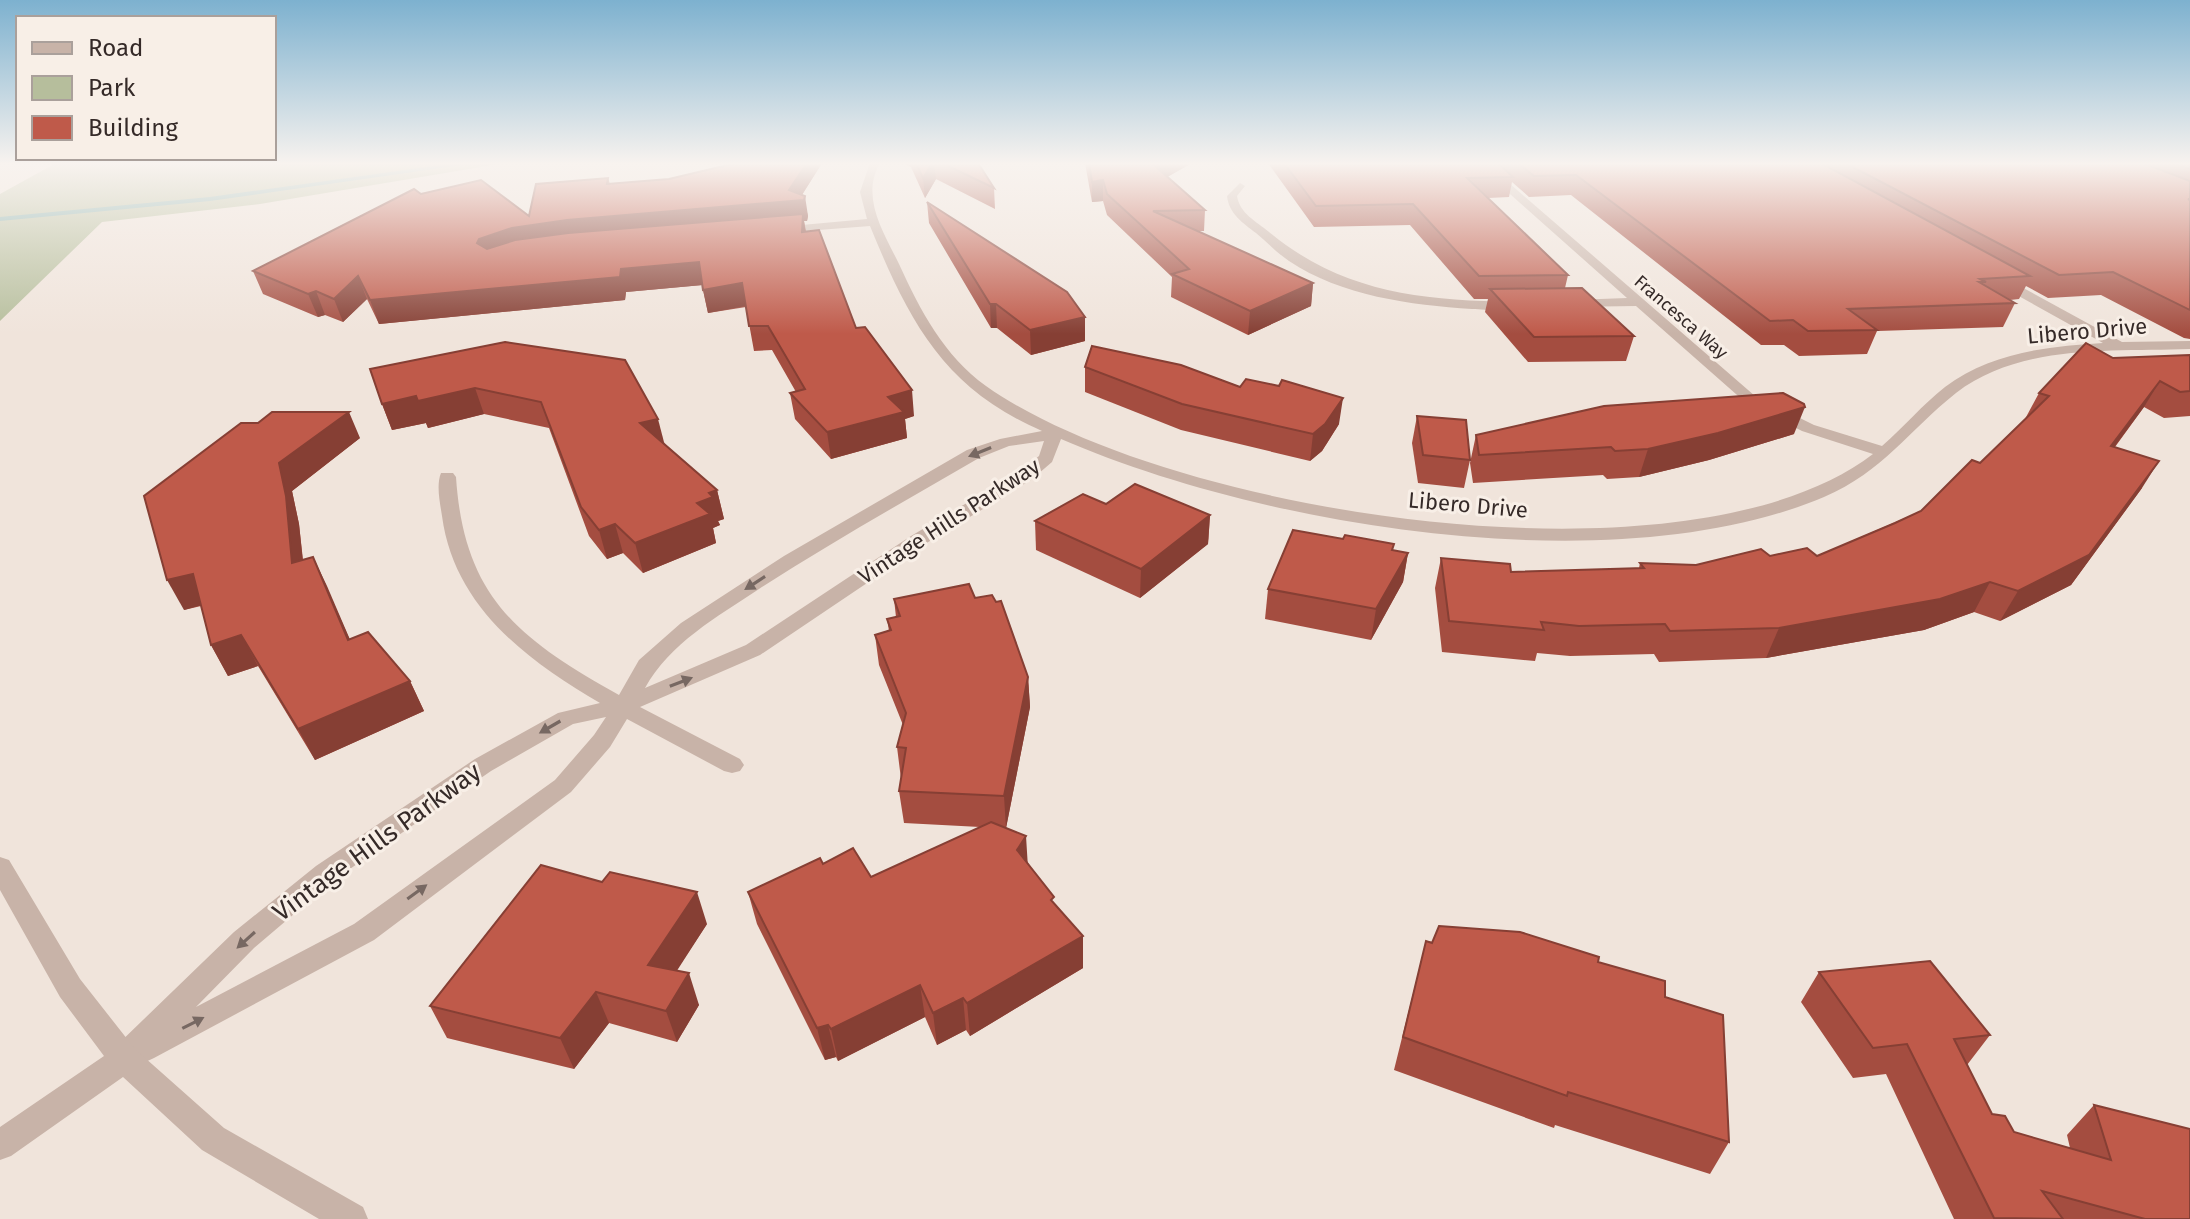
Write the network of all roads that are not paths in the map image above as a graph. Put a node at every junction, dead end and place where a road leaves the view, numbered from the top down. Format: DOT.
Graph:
graph roads {
  1 [pos="1248,220"];
  2 [pos="1544,220"];
  3 [pos="875,222"];
  4 [pos="771,231"];
  5 [pos="1983,271"];
  6 [pos="1637,302"];
  7 [pos="1557,304"];
  8 [pos="1528,305"];
  9 [pos="2190,345"];
  10 [pos="2121,348"];
  11 [pos="1055,434"];
  12 [pos="1885,452"];
  13 [pos="447,477"];
  14 [pos="624,705"];
  15 [pos="732,765"];
  16 [pos="0,867"];
  17 [pos="124,1059"];
  18 [pos="0,1145"];
  19 [pos="351,1219"];
  1 -- 8 [label="street"];
  2 -- 6 [label="street, Francesca Way"];
  3 -- 4 [label="street"];
  3 -- 11 [label="street, Libero Drive"];
  5 -- 10 [label="street"];
  6 -- 7 [label="street"];
  6 -- 12 [label="street, Francesca Way"];
  9 -- 10 [label="street, Libero Drive"];
  10 -- 12 [label="street, Libero Drive"];
  11 -- 12 [label="street, Libero Drive"];
  14 -- 11 [label="street, Vintage Hills Parkway, one-way"];
  11 -- 14 [label="street, Vintage Hills Parkway, one-way"];
  13 -- 14 [label="street"];
  14 -- 15 [label="street"];
  17 -- 14 [label="street, Vintage Hills Parkway, one-way"];
  14 -- 17 [label="street, Vintage Hills Parkway, one-way"];
  16 -- 17 [label="street"];
  17 -- 18 [label="street, Vintage Hills Parkway"];
  17 -- 19 [label="street"];
}
